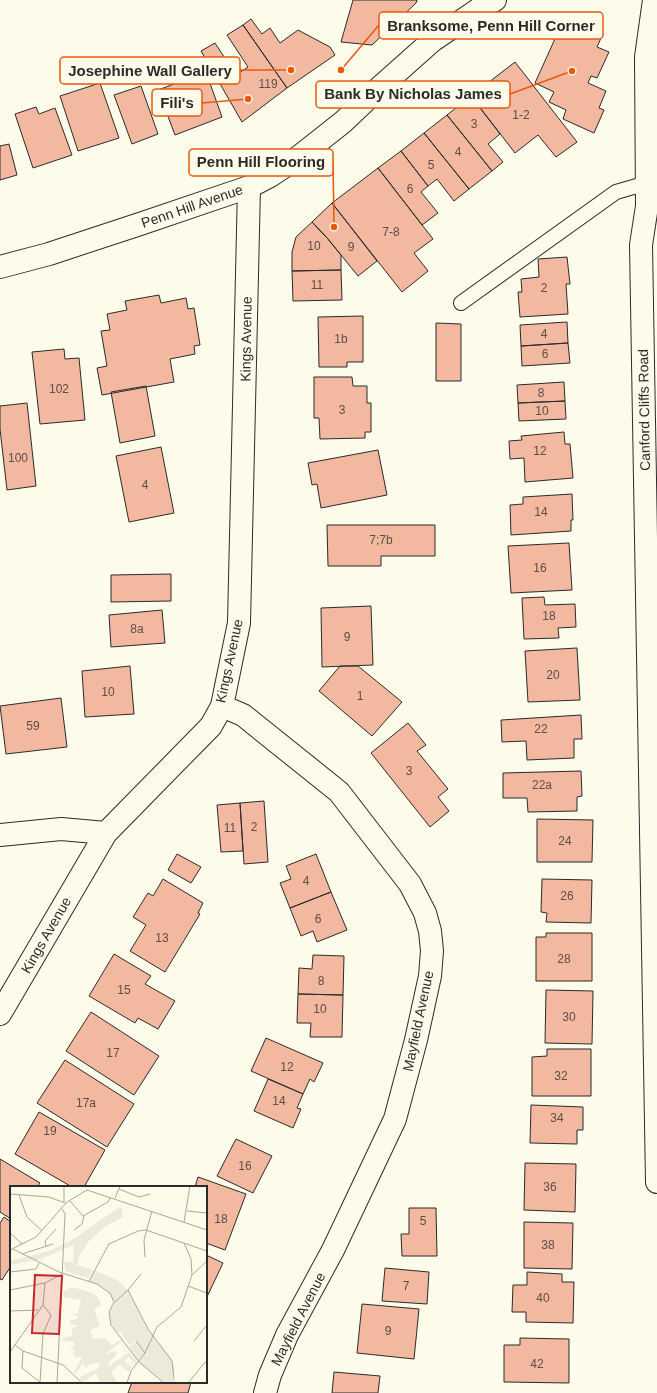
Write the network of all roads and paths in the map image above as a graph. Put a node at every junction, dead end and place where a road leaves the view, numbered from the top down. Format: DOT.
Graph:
graph roads {
  1 [pos="495,0"];
  2 [pos="654,0"];
  3 [pos="647,183"];
  4 [pos="250,187"];
  5 [pos="0,267"];
  6 [pos="460,303"];
  7 [pos="222,706"];
  8 [pos="106,833"];
  9 [pos="0,835"];
  10 [pos="0,1014"];
  11 [pos="657,1182"];
  12 [pos="265,1393"];
  1 -- 4 [label="street, Penn Hill Avenue"];
  2 -- 3 [label="street, Canford Cliffs Road"];
  3 -- 6 [label="lane"];
  3 -- 11 [label="street, Canford Cliffs Road"];
  4 -- 5 [label="street, Penn Hill Avenue"];
  4 -- 7 [label="street, Kings Avenue"];
  7 -- 8 [label="street, Kings Avenue"];
  7 -- 12 [label="street, Mayfield Avenue"];
  8 -- 9 [label="street"];
  8 -- 10 [label="street, Kings Avenue"];
}
